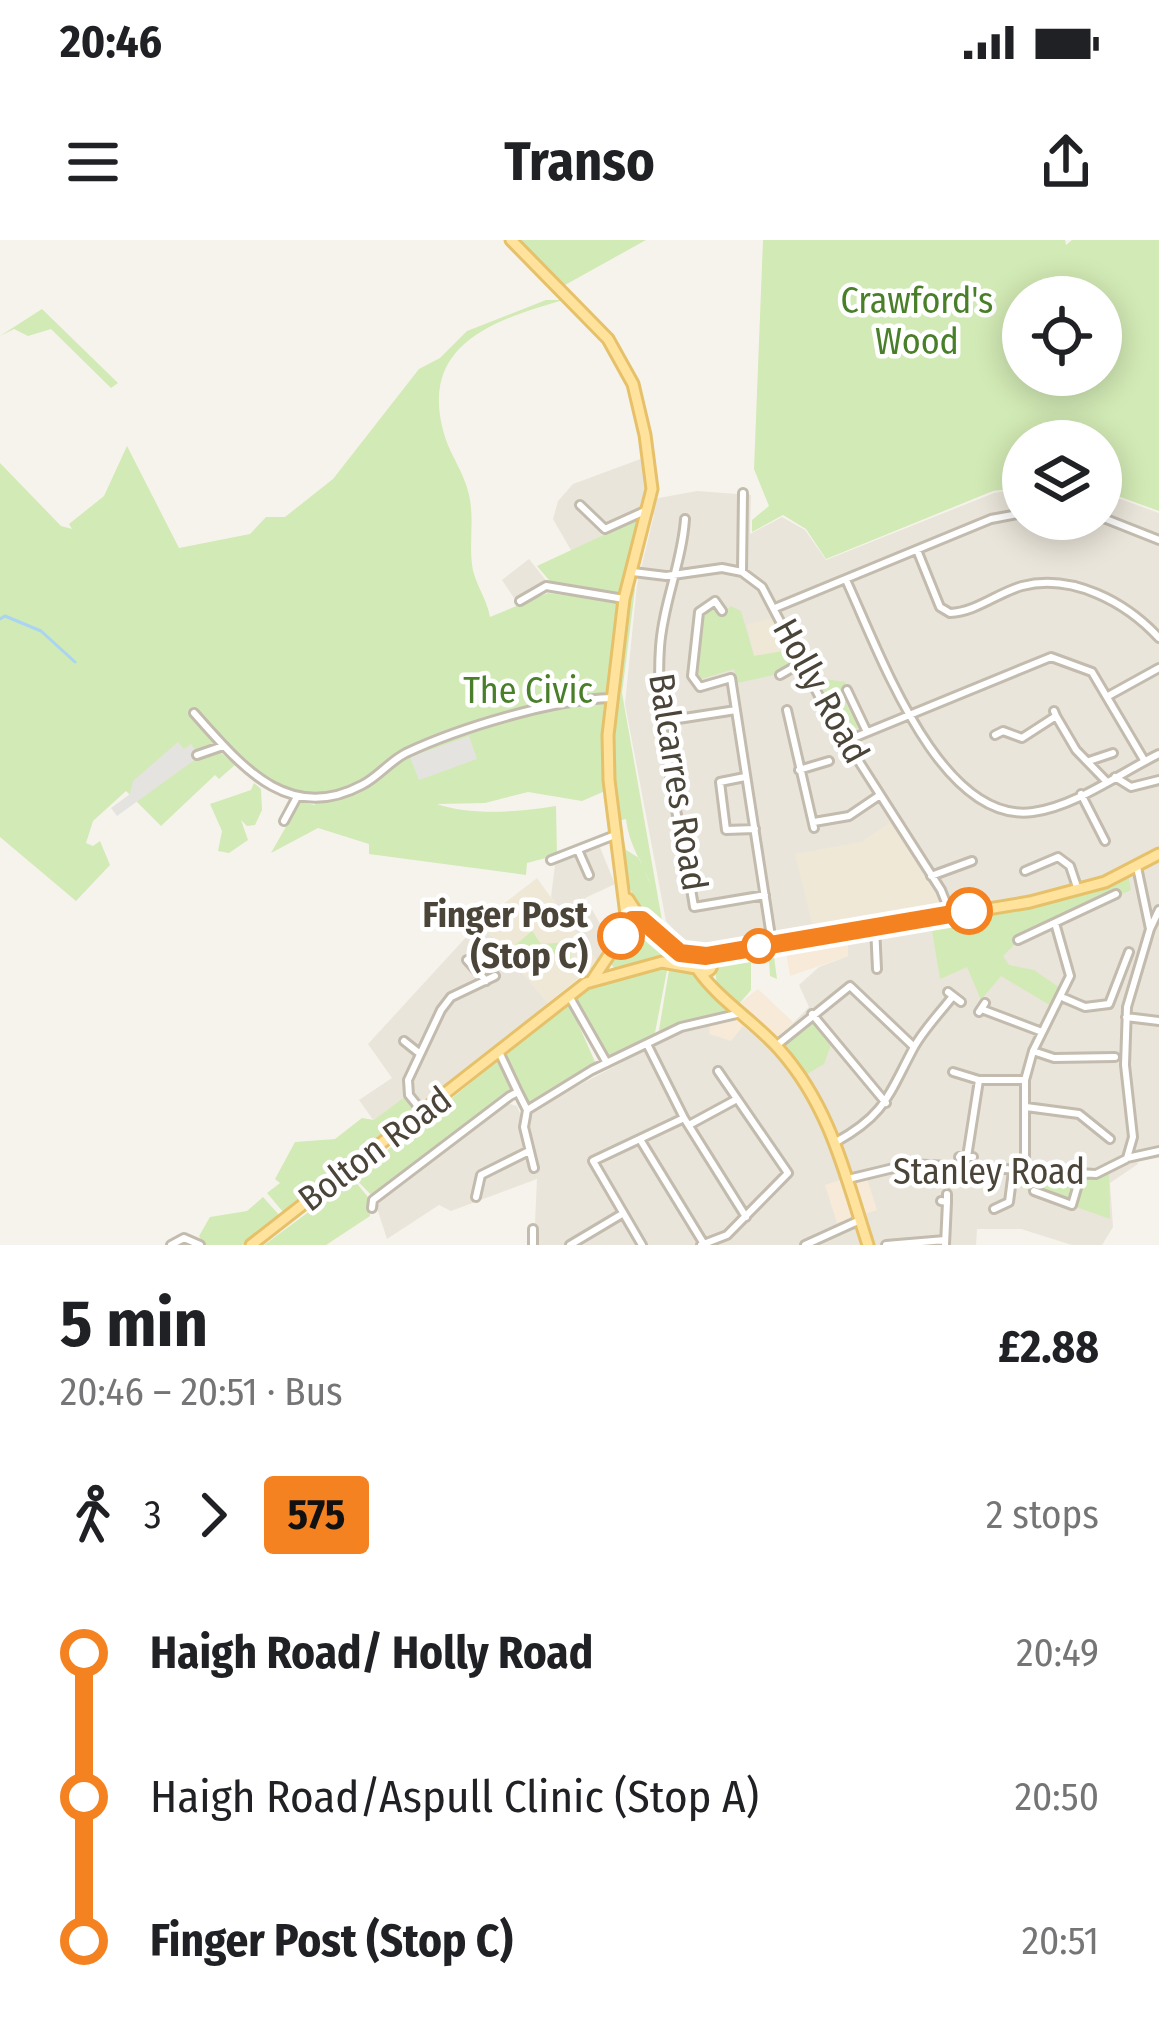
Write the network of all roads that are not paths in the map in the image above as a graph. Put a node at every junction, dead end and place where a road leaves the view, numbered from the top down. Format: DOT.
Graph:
graph roads {
  1 [pos="511,240"];
  2 [pos="743,494"];
  3 [pos="580,505"];
  4 [pos="648,510"];
  5 [pos="1002,517"];
  6 [pos="686,519"];
  7 [pos="1122,526"];
  8 [pos="1159,541"];
  9 [pos="917,550"];
  10 [pos="629,571"];
  11 [pos="742,572"];
  12 [pos="677,575"];
  13 [pos="846,580"];
  14 [pos="624,599"];
  15 [pos="520,602"];
  16 [pos="724,607"];
  17 [pos="776,608"];
  18 [pos="1159,638"];
  19 [pos="802,663"];
  20 [pos="1159,668"];
  21 [pos="780,675"];
  22 [pos="848,689"];
  23 [pos="1109,695"];
  24 [pos="611,698"];
  25 [pos="736,710"];
  26 [pos="787,710"];
  27 [pos="910,712"];
  28 [pos="194,713"];
  29 [pos="665,721"];
  30 [pos="867,732"];
  31 [pos="994,736"];
  32 [pos="846,741"];
  33 [pos="223,746"];
  34 [pos="1114,753"];
  35 [pos="1159,754"];
  36 [pos="197,755"];
  37 [pos="829,761"];
  38 [pos="1089,761"];
  39 [pos="1145,761"];
  40 [pos="799,770"];
  41 [pos="746,776"];
  42 [pos="1111,779"];
  43 [pos="1159,780"];
  44 [pos="1081,794"];
  45 [pos="880,795"];
  46 [pos="297,796"];
  47 [pos="284,821"];
  48 [pos="755,829"];
  49 [pos="615,835"];
  50 [pos="1105,841"];
  51 [pos="578,850"];
  52 [pos="1159,854"];
  53 [pos="551,860"];
  54 [pos="972,861"];
  55 [pos="1137,867"];
  56 [pos="1025,871"];
  57 [pos="590,875"];
  58 [pos="931,876"];
  59 [pos="1078,891"];
  60 [pos="625,894"];
  61 [pos="1116,894"];
  62 [pos="765,895"];
  63 [pos="1159,910"];
  64 [pos="951,915"];
  65 [pos="642,920"];
  66 [pos="1055,923"];
  67 [pos="875,927"];
  68 [pos="624,928"];
  69 [pos="1150,929"];
  70 [pos="1018,940"];
  71 [pos="665,942"];
  72 [pos="772,944"];
  73 [pos="1126,955"];
  74 [pos="608,958"];
  75 [pos="465,959"];
  76 [pos="662,962"];
  77 [pos="704,964"];
  78 [pos="876,969"];
  79 [pos="621,971"];
  80 [pos="495,976"];
  81 [pos="593,979"];
  82 [pos="486,981"];
  83 [pos="568,996"];
  84 [pos="1064,998"];
  85 [pos="961,1002"];
  86 [pos="983,1008"];
  87 [pos="742,1012"];
  88 [pos="812,1013"];
  89 [pos="1126,1017"];
  90 [pos="1159,1021"];
  91 [pos="1042,1032"];
  92 [pos="401,1040"];
  93 [pos="647,1045"];
  94 [pos="776,1046"];
  95 [pos="914,1047"];
  96 [pos="1033,1051"];
  97 [pos="419,1053"];
  98 [pos="500,1054"];
  99 [pos="1115,1057"];
  100 [pos="607,1063"];
  101 [pos="957,1069"];
  102 [pos="718,1071"];
  103 [pos="979,1079"];
  104 [pos="1025,1080"];
  105 [pos="518,1093"];
  106 [pos="737,1099"];
  107 [pos="887,1104"];
  108 [pos="1026,1107"];
  109 [pos="527,1110"];
  110 [pos="423,1113"];
  111 [pos="687,1121"];
  112 [pos="641,1141"];
  113 [pos="1111,1141"];
  114 [pos="836,1142"];
  115 [pos="529,1151"];
  116 [pos="1159,1151"];
  117 [pos="966,1157"];
  118 [pos="1127,1158"];
  119 [pos="534,1168"];
  120 [pos="1012,1171"];
  121 [pos="1025,1172"];
  122 [pos="1081,1174"];
  123 [pos="848,1179"];
  124 [pos="1034,1191"];
  125 [pos="476,1197"];
  126 [pos="945,1199"];
  127 [pos="372,1208"];
  128 [pos="994,1209"];
  129 [pos="622,1214"];
  130 [pos="746,1217"];
  131 [pos="860,1220"];
  132 [pos="533,1228"];
  133 [pos="727,1235"];
  134 [pos="945,1243"];
  135 [pos="570,1244"];
  136 [pos="171,1245"];
  137 [pos="200,1245"];
  138 [pos="251,1245"];
  139 [pos="532,1245"];
  140 [pos="643,1245"];
  141 [pos="702,1245"];
  142 [pos="733,1245"];
  143 [pos="805,1245"];
  144 [pos="868,1245"];
  145 [pos="886,1245"];
  1 -- 4 [label="main road"];
  2 -- 11 [label="street"];
  3 -- 4 [label="street"];
  4 -- 10 [label="main road"];
  5 -- 9 [label="street"];
  6 -- 12 [label="street, Balcarres Road"];
  7 -- 8 [label="street"];
  9 -- 13 [label="street"];
  9 -- 18 [label="street"];
  10 -- 12 [label="street"];
  10 -- 14 [label="main road"];
  11 -- 12 [label="street"];
  11 -- 17 [label="street, Holly Road"];
  12 -- 29 [label="street, Balcarres Road"];
  13 -- 17 [label="street"];
  13 -- 27 [label="street"];
  14 -- 15 [label="street"];
  14 -- 24 [label="main road"];
  16 -- 25 [label="street"];
  17 -- 19 [label="street, Holly Road"];
  19 -- 21 [label="street"];
  19 -- 32 [label="street, Holly Road"];
  20 -- 23 [label="street"];
  22 -- 30 [label="street"];
  23 -- 27 [label="street"];
  23 -- 39 [label="street"];
  24 -- 46 [label="street"];
  24 -- 49 [label="main road"];
  25 -- 29 [label="street"];
  25 -- 41 [label="street"];
  26 -- 40 [label="street"];
  27 -- 30 [label="street"];
  27 -- 44 [label="street"];
  28 -- 33 [label="street"];
  29 -- 62 [label="street, Balcarres Road"];
  30 -- 32 [label="street"];
  31 -- 38 [label="street"];
  32 -- 45 [label="street, Holly Road"];
  33 -- 36 [label="street"];
  33 -- 46 [label="street"];
  34 -- 38 [label="street"];
  35 -- 39 [label="street"];
  37 -- 40 [label="street"];
  38 -- 42 [label="street"];
  39 -- 42 [label="street"];
  40 -- 45 [label="street"];
  41 -- 48 [label="street"];
  41 -- 48 [label="street"];
  42 -- 43 [label="street"];
  42 -- 44 [label="street"];
  44 -- 50 [label="street"];
  45 -- 58 [label="street, Holly Road"];
  46 -- 47 [label="street"];
  48 -- 62 [label="street"];
  49 -- 51 [label="street"];
  49 -- 60 [label="main road"];
  51 -- 53 [label="street"];
  51 -- 57 [label="street"];
  52 -- 55 [label="main road"];
  54 -- 58 [label="street"];
  55 -- 59 [label="main road"];
  55 -- 69 [label="street"];
  56 -- 59 [label="street"];
  58 -- 64 [label="street, Holly Road"];
  59 -- 64 [label="main road"];
  60 -- 65 [label="main road"];
  60 -- 68 [label="main road"];
  61 -- 66 [label="street"];
  62 -- 72 [label="street"];
  63 -- 69 [label="street"];
  64 -- 67 [label="main road"];
  65 -- 68 [label="main road"];
  65 -- 71 [label="main road"];
  66 -- 70 [label="street"];
  66 -- 84 [label="street"];
  67 -- 72 [label="main road"];
  67 -- 78 [label="street"];
  68 -- 74 [label="main road, Bolton Road"];
  69 -- 89 [label="street"];
  71 -- 76 [label="main road"];
  71 -- 77 [label="main road"];
  72 -- 77 [label="main road"];
  73 -- 84 [label="street"];
  74 -- 79 [label="main road"];
  74 -- 81 [label="main road, Bolton Road"];
  75 -- 82 [label="street"];
  76 -- 77 [label="main road, Bolton Road"];
  76 -- 79 [label="main road, Bolton Road"];
  77 -- 87 [label="main road"];
  79 -- 81 [label="main road, Bolton Road"];
  80 -- 82 [label="street"];
  81 -- 83 [label="main road, Bolton Road"];
  82 -- 97 [label="street"];
  83 -- 98 [label="main road, Bolton Road"];
  83 -- 100 [label="street"];
  84 -- 91 [label="street"];
  85 -- 95 [label="street"];
  86 -- 91 [label="street"];
  87 -- 93 [label="street"];
  87 -- 94 [label="main road"];
  88 -- 94 [label="street"];
  88 -- 95 [label="street"];
  88 -- 107 [label="street"];
  89 -- 90 [label="street"];
  89 -- 118 [label="street"];
  91 -- 96 [label="street"];
  92 -- 97 [label="street"];
  93 -- 100 [label="street"];
  93 -- 111 [label="street"];
  94 -- 114 [label="main road"];
  95 -- 107 [label="street"];
  96 -- 99 [label="street"];
  96 -- 104 [label="street"];
  97 -- 110 [label="street"];
  98 -- 105 [label="street"];
  98 -- 110 [label="main road, Bolton Road"];
  100 -- 109 [label="street"];
  101 -- 103 [label="street"];
  102 -- 106 [label="street"];
  103 -- 104 [label="street"];
  103 -- 117 [label="street"];
  104 -- 108 [label="street"];
  105 -- 109 [label="street"];
  105 -- 127 [label="street, Bolton Road"];
  106 -- 111 [label="street"];
  106 -- 130 [label="street"];
  107 -- 114 [label="street"];
  108 -- 113 [label="street"];
  108 -- 121 [label="street"];
  109 -- 115 [label="street"];
  110 -- 138 [label="main road, Bolton Road"];
  111 -- 112 [label="street"];
  111 -- 130 [label="street"];
  112 -- 129 [label="street"];
  112 -- 141 [label="street"];
  114 -- 123 [label="main road"];
  115 -- 119 [label="street"];
  115 -- 125 [label="street"];
  116 -- 118 [label="street, Stanley Road"];
  118 -- 122 [label="street, Stanley Road"];
  120 -- 121 [label="street, Stanley Road"];
  120 -- 123 [label="street, Stanley Road"];
  120 -- 128 [label="street"];
  121 -- 122 [label="street, Stanley Road"];
  122 -- 124 [label="street"];
  123 -- 131 [label="main road"];
  126 -- 134 [label="street"];
  129 -- 135 [label="street"];
  129 -- 140 [label="street"];
  130 -- 133 [label="street"];
  131 -- 143 [label="street"];
  131 -- 144 [label="main road"];
  132 -- 139 [label="street"];
  133 -- 141 [label="street"];
  133 -- 142 [label="street"];
  134 -- 145 [label="street"];
  136 -- 137 [label="street"];
}
